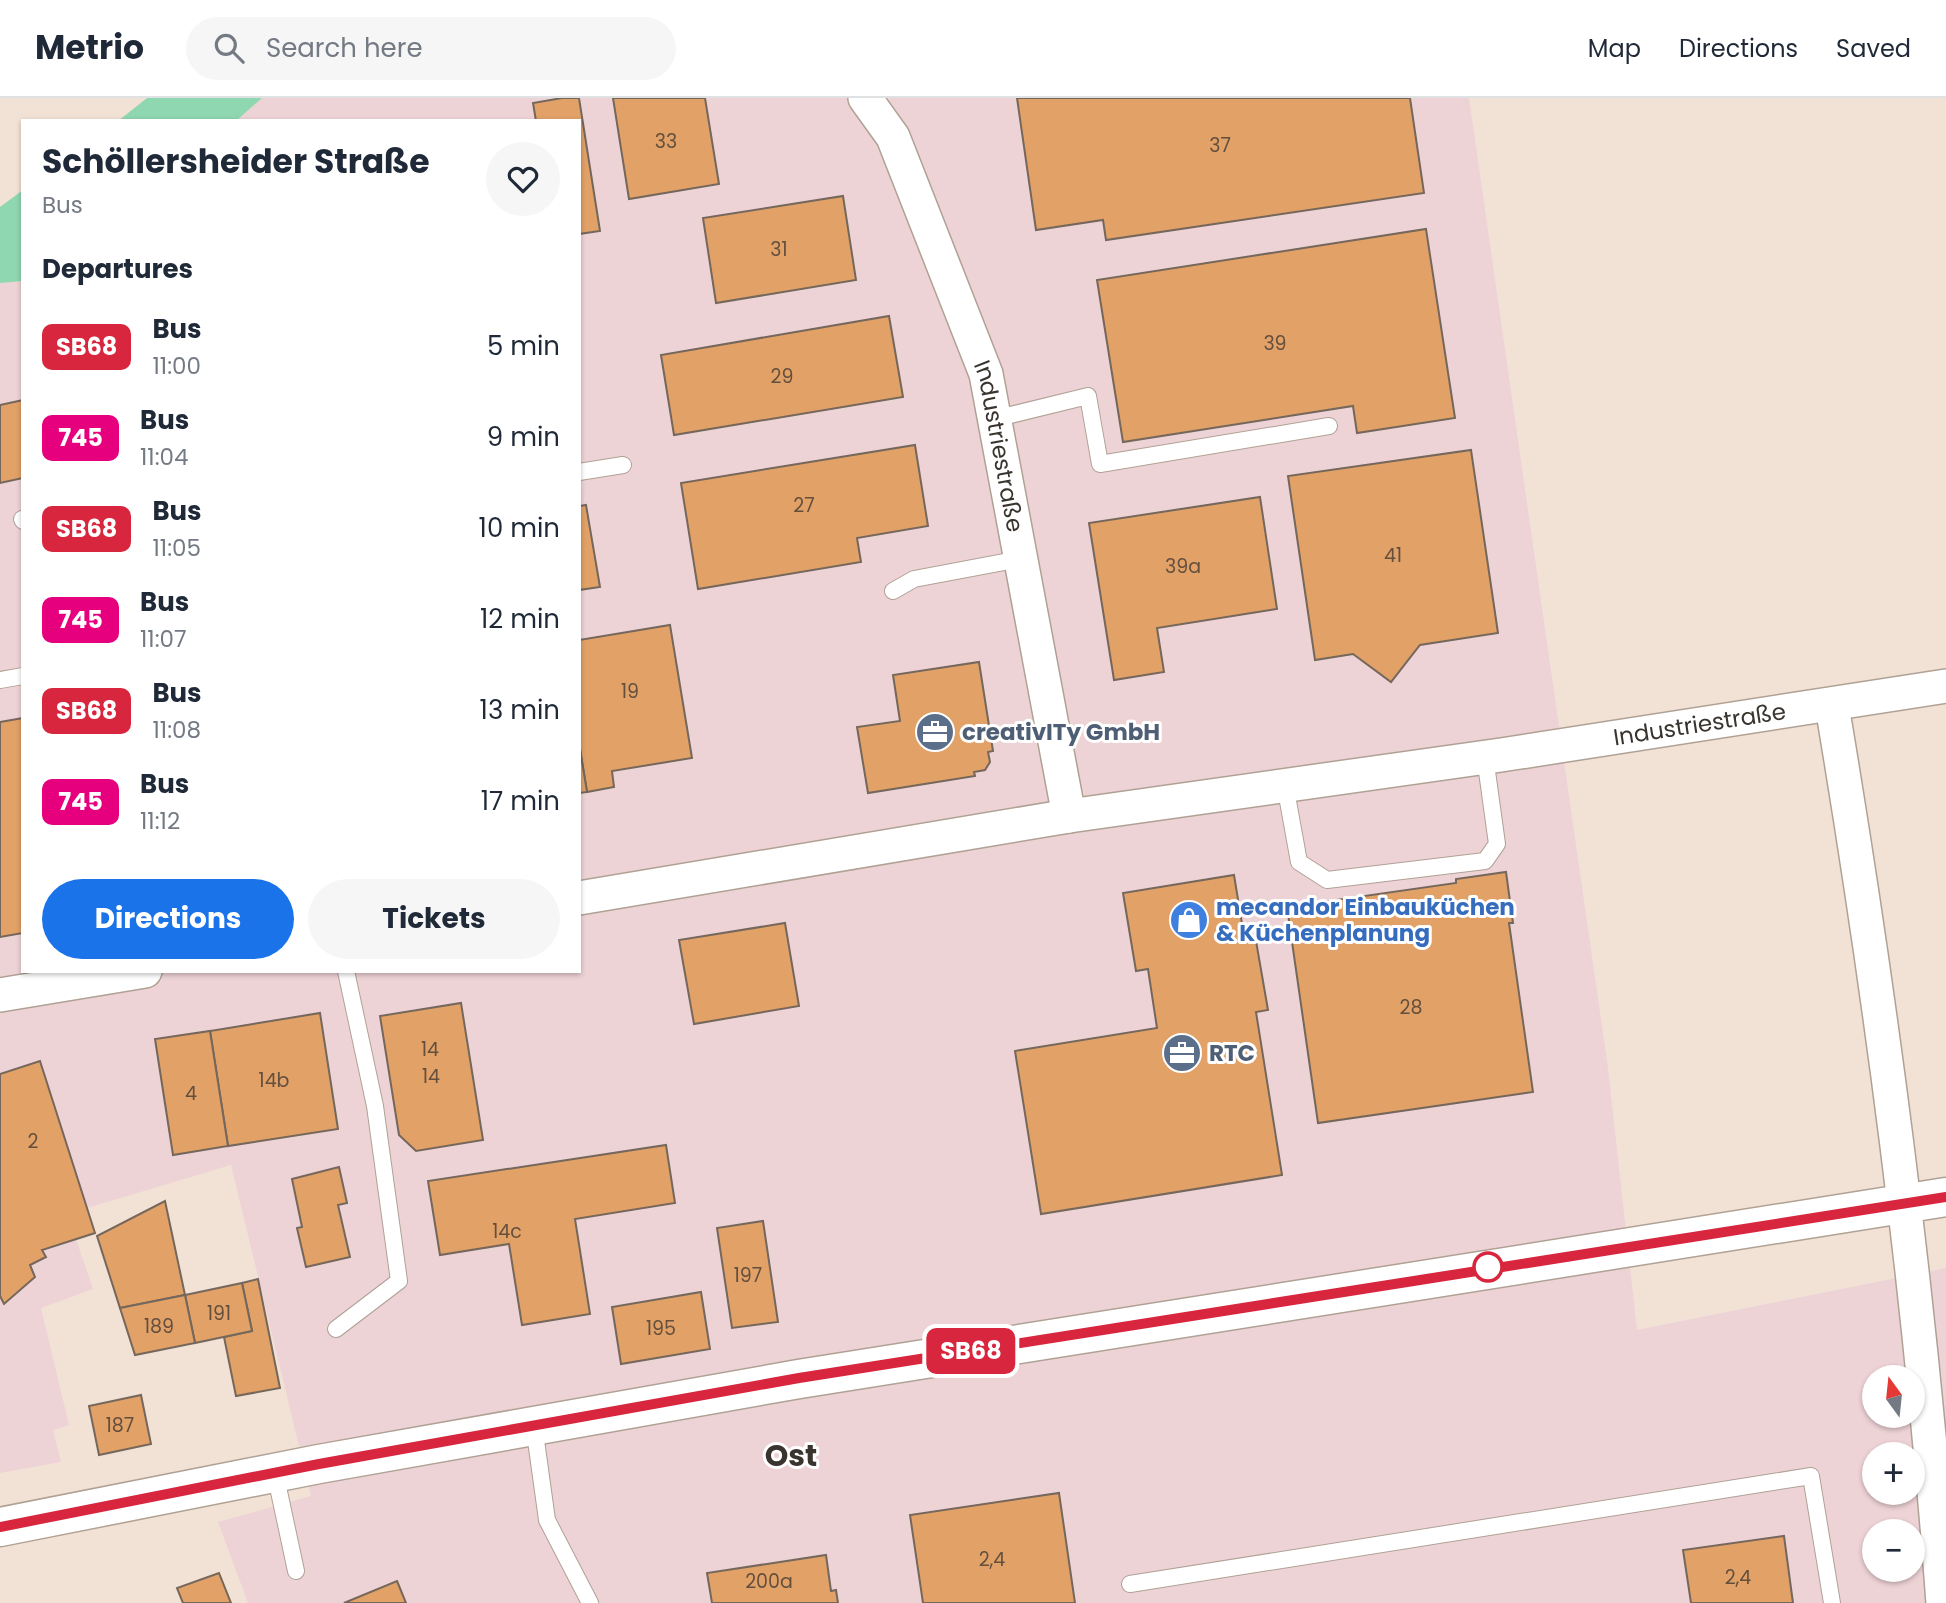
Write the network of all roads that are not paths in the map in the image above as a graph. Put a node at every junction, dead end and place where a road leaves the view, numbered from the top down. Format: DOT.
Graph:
graph roads {
  1 [pos="865,98"];
  2 [pos="994,419"];
  3 [pos="1329,426"];
  4 [pos="623,465"];
  5 [pos="581,472"];
  6 [pos="1020,559"];
  7 [pos="893,591"];
  8 [pos="21,676"];
  9 [pos="0,680"];
  10 [pos="1946,685"];
  11 [pos="1832,706"];
  12 [pos="1485,757"];
  13 [pos="1285,785"];
  14 [pos="1069,816"];
  15 [pos="581,898"];
  16 [pos="133,973"];
  17 [pos="346,973"];
  18 [pos="0,995"];
  19 [pos="1946,1197"];
  20 [pos="1902,1204"];
  21 [pos="336,1329"];
  22 [pos="534,1426"];
  23 [pos="275,1473"];
  24 [pos="0,1527"];
  25 [pos="1942,1539"];
  26 [pos="296,1571"];
  27 [pos="1130,1584"];
  28 [pos="590,1603"];
  29 [pos="1832,1603"];
  30 [pos="1943,1603"];
  1 -- 2 [label="street, Industriestraße"];
  2 -- 3 [label="lane"];
  2 -- 6 [label="street, Industriestraße"];
  4 -- 5 [label="lane"];
  6 -- 7 [label="lane"];
  6 -- 14 [label="street, Industriestraße"];
  8 -- 9 [label="lane"];
  10 -- 11 [label="street, Industriestraße"];
  11 -- 12 [label="street, Industriestraße"];
  11 -- 20 [label="street"];
  12 -- 13 [label="street, Industriestraße"];
  12 -- 13 [label="lane"];
  13 -- 14 [label="street, Industriestraße"];
  14 -- 15 [label="street, Industriestraße"];
  16 -- 18 [label="street"];
  17 -- 21 [label="lane"];
  19 -- 20 [label="street"];
  20 -- 22 [label="street"];
  20 -- 25 [label="street"];
  22 -- 23 [label="street"];
  22 -- 28 [label="lane"];
  23 -- 24 [label="street"];
  23 -- 26 [label="lane"];
  25 -- 30 [label="street"];
  27 -- 29 [label="lane"];
}
